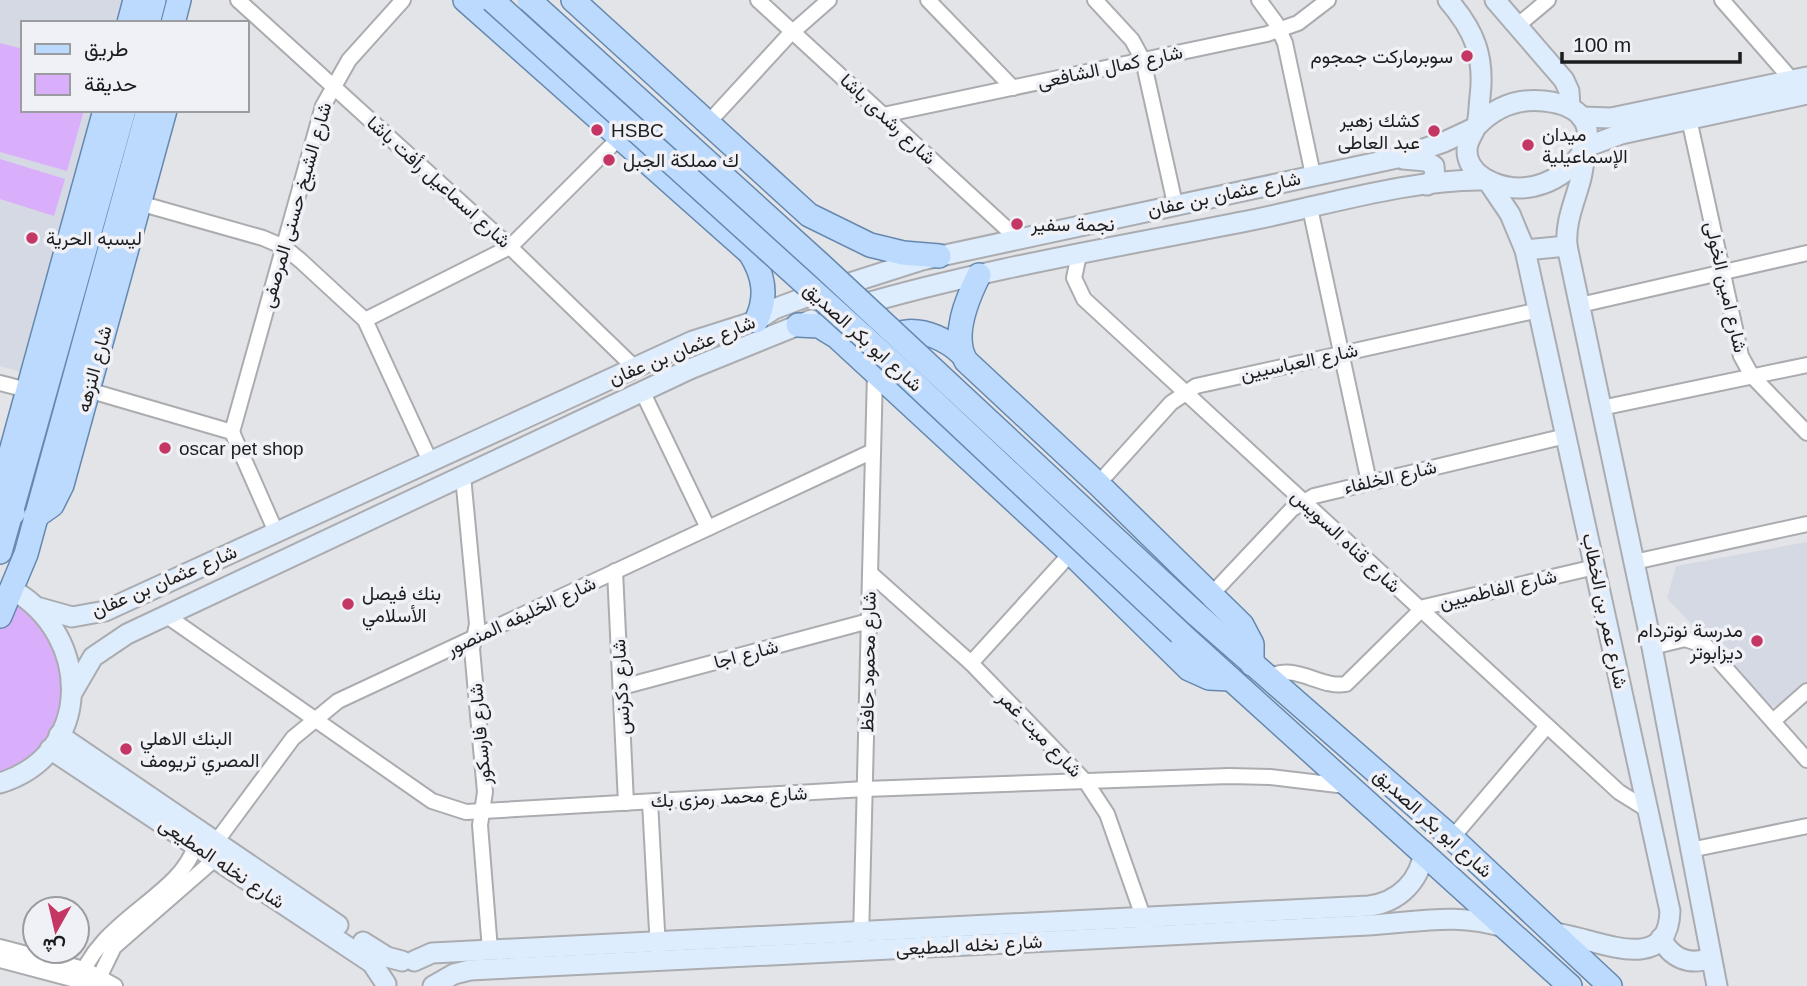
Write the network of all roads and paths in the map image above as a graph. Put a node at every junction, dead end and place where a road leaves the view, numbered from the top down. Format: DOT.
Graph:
graph roads {
  1 [pos="135,0"];
  2 [pos="154,0"];
  3 [pos="179,0"];
  4 [pos="195,0"];
  5 [pos="238,0"];
  6 [pos="403,0"];
  7 [pos="465,0"];
  8 [pos="492,0"];
  9 [pos="529,0"];
  10 [pos="575,0"];
  11 [pos="758,0"];
  12 [pos="829,0"];
  13 [pos="928,0"];
  14 [pos="1095,0"];
  15 [pos="1259,0"];
  16 [pos="1328,0"];
  17 [pos="1448,0"];
  18 [pos="1495,0"];
  19 [pos="1548,0"];
  20 [pos="1722,0"];
  21 [pos="130,21"];
  22 [pos="149,21"];
  23 [pos="174,21"];
  24 [pos="190,21"];
  25 [pos="1517,26"];
  26 [pos="1280,30"];
  27 [pos="792,32"];
  28 [pos="1143,60"];
  29 [pos="332,85"];
  30 [pos="1013,88"];
  31 [pos="1803,89"];
  32 [pos="103,112"];
  33 [pos="123,112"];
  34 [pos="147,112"];
  35 [pos="164,112"];
  36 [pos="1576,113"];
  37 [pos="883,115"];
  38 [pos="1689,119"];
  39 [pos="708,123"];
  40 [pos="1475,127"];
  41 [pos="620,138"];
  42 [pos="1585,150"];
  43 [pos="1389,159"];
  44 [pos="1312,175"];
  45 [pos="1487,180"];
  46 [pos="1427,185"];
  47 [pos="139,204"];
  48 [pos="1175,204"];
  49 [pos="1310,208"];
  50 [pos="809,215"];
  51 [pos="1018,239"];
  52 [pos="1567,246"];
  53 [pos="284,247"];
  54 [pos="510,247"];
  55 [pos="1525,250"];
  56 [pos="750,253"];
  57 [pos="1807,253"];
  58 [pos="1079,255"];
  59 [pos="939,256"];
  60 [pos="1722,272"];
  61 [pos="979,275"];
  62 [pos="1580,305"];
  63 [pos="1539,310"];
  64 [pos="365,320"];
  65 [pos="757,321"];
  66 [pos="798,325"];
  67 [pos="961,353"];
  68 [pos="1341,353"];
  69 [pos="1807,365"];
  70 [pos="635,368"];
  71 [pos="875,373"];
  72 [pos="1752,376"];
  73 [pos="0,383"];
  74 [pos="27,390"];
  75 [pos="88,390"];
  76 [pos="642,391"];
  77 [pos="1184,392"];
  78 [pos="1601,408"];
  79 [pos="232,432"];
  80 [pos="1807,433"];
  81 [pos="1566,436"];
  82 [pos="873,451"];
  83 [pos="430,461"];
  84 [pos="463,476"];
  85 [pos="1369,482"];
  86 [pos="1098,484"];
  87 [pos="1303,501"];
  88 [pos="24,515"];
  89 [pos="1807,524"];
  90 [pos="708,528"];
  91 [pos="276,532"];
  92 [pos="0,552"];
  93 [pos="1071,553"];
  94 [pos="1634,562"];
  95 [pos="1595,567"];
  96 [pos="615,571"];
  97 [pos="870,573"];
  98 [pos="13,590"];
  99 [pos="1202,605"];
  100 [pos="40,608"];
  101 [pos="1420,609"];
  102 [pos="105,611"];
  103 [pos="0,616"];
  104 [pos="162,618"];
  105 [pos="869,621"];
  106 [pos="474,637"];
  107 [pos="1652,647"];
  108 [pos="971,663"];
  109 [pos="1260,671"];
  110 [pos="1230,679"];
  111 [pos="622,687"];
  112 [pos="1807,691"];
  113 [pos="72,693"];
  114 [pos="312,719"];
  115 [pos="1773,721"];
  116 [pos="1547,726"];
  117 [pos="54,742"];
  118 [pos="1807,760"];
  119 [pos="1086,782"];
  120 [pos="0,783"];
  121 [pos="1351,787"];
  122 [pos="865,789"];
  123 [pos="650,802"];
  124 [pos="626,803"];
  125 [pos="1648,810"];
  126 [pos="482,812"];
  127 [pos="1807,827"];
  128 [pos="1452,838"];
  129 [pos="195,846"];
  130 [pos="216,850"];
  131 [pos="1690,850"];
  132 [pos="1424,851"];
  133 [pos="1146,927"];
  134 [pos="1508,928"];
  135 [pos="1553,933"];
  136 [pos="1661,938"];
  137 [pos="862,941"];
  138 [pos="0,947"];
  139 [pos="490,950"];
  140 [pos="659,951"];
  141 [pos="376,958"];
  142 [pos="1711,958"];
  143 [pos="0,960"];
  144 [pos="408,961"];
  145 [pos="80,978"];
  146 [pos="95,982"];
  147 [pos="387,985"];
  148 [pos="115,986"];
  149 [pos="431,986"];
  150 [pos="1570,986"];
  151 [pos="1610,986"];
  152 [pos="1717,986"];
  1 -- 21 [label="main road"];
  2 -- 22 [label="main road"];
  3 -- 23 [label="main road"];
  4 -- 24 [label="main road"];
  5 -- 29 [label="street, شارع اسماعيل رأفت باشا"];
  6 -- 29 [label="street, شارع الشيخ حسنى المرصفى"];
  7 -- 41 [label="main road"];
  8 -- 110 [label="main road, شارع ابو بكر الصديق, bridge"];
  9 -- 99 [label="main road, شارع ابو بكر الصديق, bridge"];
  10 -- 39 [label="main road"];
  11 -- 27 [label="street, شارع رشدى باشا"];
  12 -- 27 [label="street"];
  13 -- 30 [label="street"];
  14 -- 28 [label="street"];
  15 -- 26 [label="street"];
  16 -- 26 [label="street, شارع كمال الشافعى"];
  17 -- 40 [label="street"];
  18 -- 25 [label="street"];
  19 -- 25 [label="street"];
  20 -- 31 [label="street"];
  25 -- 36 [label="street"];
  26 -- 28 [label="street, شارع كمال الشافعى"];
  26 -- 44 [label="street"];
  27 -- 37 [label="street, شارع رشدى باشا"];
  27 -- 39 [label="street"];
  28 -- 30 [label="street, شارع كمال الشافعى"];
  28 -- 48 [label="street"];
  29 -- 53 [label="street, شارع الشيخ حسنى المرصفى"];
  29 -- 54 [label="street, شارع اسماعيل رأفت باشا"];
  30 -- 37 [label="street, شارع كمال الشافعى"];
  31 -- 36 [label="street"];
  31 -- 38 [label="street"];
  32 -- 74 [label="main road"];
  33 -- 88 [label="main road, شارع النزهه"];
  34 -- 88 [label="main road"];
  35 -- 47 [label="main road, شارع النزهه"];
  36 -- 40 [label="street"];
  36 -- 42 [label="street"];
  37 -- 51 [label="street, شارع رشدى باشا"];
  38 -- 42 [label="street"];
  38 -- 60 [label="street, شارع امين الخولى"];
  39 -- 50 [label="main road"];
  40 -- 43 [label="street, شارع عثمان بن عفان"];
  40 -- 45 [label="street"];
  41 -- 54 [label="street"];
  41 -- 56 [label="main road"];
  42 -- 45 [label="street"];
  42 -- 52 [label="street, شارع عمر بن الخطاب"];
  43 -- 44 [label="street, شارع عثمان بن عفان"];
  43 -- 46 [label="street"];
  44 -- 48 [label="street, شارع عثمان بن عفان"];
  45 -- 46 [label="street, شارع عثمان بن عفان"];
  45 -- 55 [label="street, شارع عمر بن الخطاب"];
  46 -- 49 [label="street, شارع عثمان بن عفان"];
  47 -- 53 [label="street"];
  47 -- 75 [label="main road, شارع النزهه"];
  48 -- 51 [label="street, شارع عثمان بن عفان"];
  49 -- 58 [label="street, شارع عثمان بن عفان"];
  49 -- 68 [label="street"];
  50 -- 56 [label="main road"];
  50 -- 59 [label="main road"];
  51 -- 59 [label="street, شارع عثمان بن عفان"];
  52 -- 55 [label="street"];
  52 -- 62 [label="street, شارع عمر بن الخطاب"];
  53 -- 64 [label="street"];
  53 -- 79 [label="street, شارع الشيخ حسنى المرصفى"];
  54 -- 64 [label="street"];
  54 -- 70 [label="street, شارع اسماعيل رأفت باشا"];
  55 -- 63 [label="street, شارع عمر بن الخطاب"];
  56 -- 65 [label="main road"];
  57 -- 60 [label="street"];
  58 -- 61 [label="street, شارع عثمان بن عفان"];
  58 -- 77 [label="street, شارع قناه السويس"];
  59 -- 65 [label="street, شارع عثمان بن عفان"];
  60 -- 62 [label="street"];
  60 -- 72 [label="street, شارع امين الخولى"];
  61 -- 66 [label="street, شارع عثمان بن عفان"];
  61 -- 67 [label="main road"];
  62 -- 78 [label="street, شارع عمر بن الخطاب"];
  63 -- 68 [label="street, شارع العباسيين"];
  63 -- 81 [label="street, شارع عمر بن الخطاب"];
  64 -- 83 [label="street"];
  65 -- 70 [label="street, شارع عثمان بن عفان"];
  66 -- 71 [label="main road, شارع ابو بكر الصديق"];
  66 -- 76 [label="street, شارع عثمان بن عفان"];
  67 -- 71 [label="main road, شارع ابو بكر الصديق"];
  67 -- 86 [label="main road, شارع ابو بكر الصديق"];
  68 -- 77 [label="street, شارع العباسيين"];
  68 -- 85 [label="street"];
  69 -- 72 [label="street"];
  70 -- 83 [label="street, شارع عثمان بن عفان"];
  71 -- 82 [label="street, شارع محمود حافظ"];
  71 -- 93 [label="main road, شارع ابو بكر الصديق"];
  72 -- 78 [label="street"];
  72 -- 80 [label="street, شارع امين الخولى"];
  73 -- 74 [label="street"];
  74 -- 88 [label="main road"];
  75 -- 79 [label="street"];
  75 -- 88 [label="main road, شارع النزهه"];
  76 -- 84 [label="street, شارع عثمان بن عفان"];
  76 -- 90 [label="street"];
  77 -- 86 [label="street, شارع العباسيين"];
  77 -- 87 [label="street, شارع قناه السويس"];
  78 -- 94 [label="street, شارع عمر بن الخطاب"];
  79 -- 91 [label="street"];
  81 -- 85 [label="street, شارع الخلفاء"];
  81 -- 95 [label="street, شارع عمر بن الخطاب"];
  82 -- 90 [label="street, شارع الخليفه المنصور"];
  82 -- 97 [label="street, شارع محمود حافظ"];
  83 -- 91 [label="street, شارع عثمان بن عفان"];
  84 -- 104 [label="street, شارع عثمان بن عفان"];
  84 -- 106 [label="street, شارع فارسكور"];
  85 -- 87 [label="street, شارع الخلفاء"];
  86 -- 99 [label="main road, شارع ابو بكر الصديق"];
  87 -- 99 [label="street, شارع الخلفاء"];
  87 -- 101 [label="street, شارع قناه السويس"];
  88 -- 92 [label="main road, شارع النزهه"];
  88 -- 98 [label="main road, شارع النزهه"];
  89 -- 94 [label="street"];
  90 -- 96 [label="street, شارع الخليفه المنصور"];
  91 -- 102 [label="street, شارع عثمان بن عفان"];
  93 -- 108 [label="street"];
  93 -- 110 [label="main road, شارع ابو بكر الصديق"];
  94 -- 107 [label="street, شارع عمر بن الخطاب"];
  95 -- 101 [label="street, شارع الفاطميين"];
  95 -- 125 [label="street, شارع عمر بن الخطاب"];
  96 -- 106 [label="street, شارع الخليفه المنصور"];
  96 -- 111 [label="street, شارع دكرنس"];
  97 -- 105 [label="street, شارع محمود حافظ"];
  97 -- 108 [label="street, شارع ميت غمر"];
  98 -- 100 [label="street"];
  98 -- 103 [label="main road, شارع النزهه"];
  99 -- 109 [label="main road, شارع ابو بكر الصديق"];
  100 -- 102 [label="street, شارع عثمان بن عفان"];
  100 -- 113 [label="street"];
  101 -- 109 [label="street, شارع الفاطميين"];
  101 -- 116 [label="street, شارع قناه السويس"];
  102 -- 104 [label="street"];
  104 -- 113 [label="street, شارع عثمان بن عفان"];
  104 -- 114 [label="street, شارع محمد رمزى بك"];
  105 -- 111 [label="street, شارع اجا"];
  105 -- 122 [label="street, شارع محمود حافظ"];
  106 -- 114 [label="street, شارع الخليفه المنصور"];
  106 -- 126 [label="street, شارع فارسكور"];
  107 -- 115 [label="street"];
  107 -- 131 [label="street, شارع عمر بن الخطاب"];
  108 -- 119 [label="street, شارع ميت غمر"];
  109 -- 128 [label="main road, شارع ابو بكر الصديق"];
  110 -- 121 [label="main road, شارع ابو بكر الصديق"];
  111 -- 124 [label="street, شارع دكرنس"];
  112 -- 115 [label="street"];
  113 -- 117 [label="street"];
  114 -- 126 [label="street, شارع محمد رمزى بك"];
  114 -- 130 [label="street, شارع الخليفه المنصور"];
  115 -- 118 [label="street"];
  116 -- 125 [label="street, شارع قناه السويس"];
  116 -- 128 [label="street"];
  117 -- 120 [label="street"];
  117 -- 129 [label="street, شارع نخله المطيعى"];
  117 -- 130 [label="street, شارع نخله المطيعى"];
  119 -- 121 [label="street, شارع محمد رمزى بك"];
  119 -- 122 [label="street, شارع محمد رمزى بك"];
  119 -- 133 [label="street, شارع ميت غمر"];
  121 -- 132 [label="main road, شارع ابو بكر الصديق"];
  122 -- 123 [label="street, شارع محمد رمزى بك"];
  122 -- 137 [label="street, شارع محمود حافظ"];
  123 -- 124 [label="street, شارع محمد رمزى بك"];
  123 -- 140 [label="street"];
  124 -- 126 [label="street, شارع محمد رمزى بك"];
  125 -- 136 [label="street, شارع عمر بن الخطاب"];
  126 -- 139 [label="street, شارع فارسكور"];
  127 -- 131 [label="street"];
  128 -- 135 [label="main road, شارع ابو بكر الصديق"];
  129 -- 130 [label="street, شارع نخله المطيعى"];
  129 -- 145 [label="street"];
  130 -- 141 [label="street, شارع نخله المطيعى"];
  130 -- 146 [label="street, شارع الخليفه المنصور"];
  131 -- 142 [label="street, شارع عمر بن الخطاب"];
  132 -- 133 [label="street, شارع نخله المطيعى"];
  132 -- 134 [label="main road, شارع ابو بكر الصديق"];
  133 -- 134 [label="street, شارع نخله المطيعى"];
  133 -- 137 [label="street, شارع نخله المطيعى"];
  134 -- 150 [label="main road, شارع ابو بكر الصديق"];
  135 -- 136 [label="street"];
  135 -- 151 [label="main road, شارع ابو بكر الصديق"];
  136 -- 142 [label="street"];
  137 -- 140 [label="street, شارع نخله المطيعى"];
  138 -- 145 [label="street"];
  139 -- 140 [label="street, شارع نخله المطيعى"];
  139 -- 144 [label="street, شارع نخله المطيعى"];
  140 -- 149 [label="street, شارع نخله المطيعى"];
  141 -- 144 [label="street, شارع نخله المطيعى"];
  141 -- 147 [label="street, شارع نخله المطيعى"];
  142 -- 152 [label="street, شارع عمر بن الخطاب"];
  143 -- 145 [label="street"];
  144 -- 147 [label="street"];
  144 -- 149 [label="street"];
  145 -- 146 [label="street"];
  146 -- 148 [label="street"];
}
